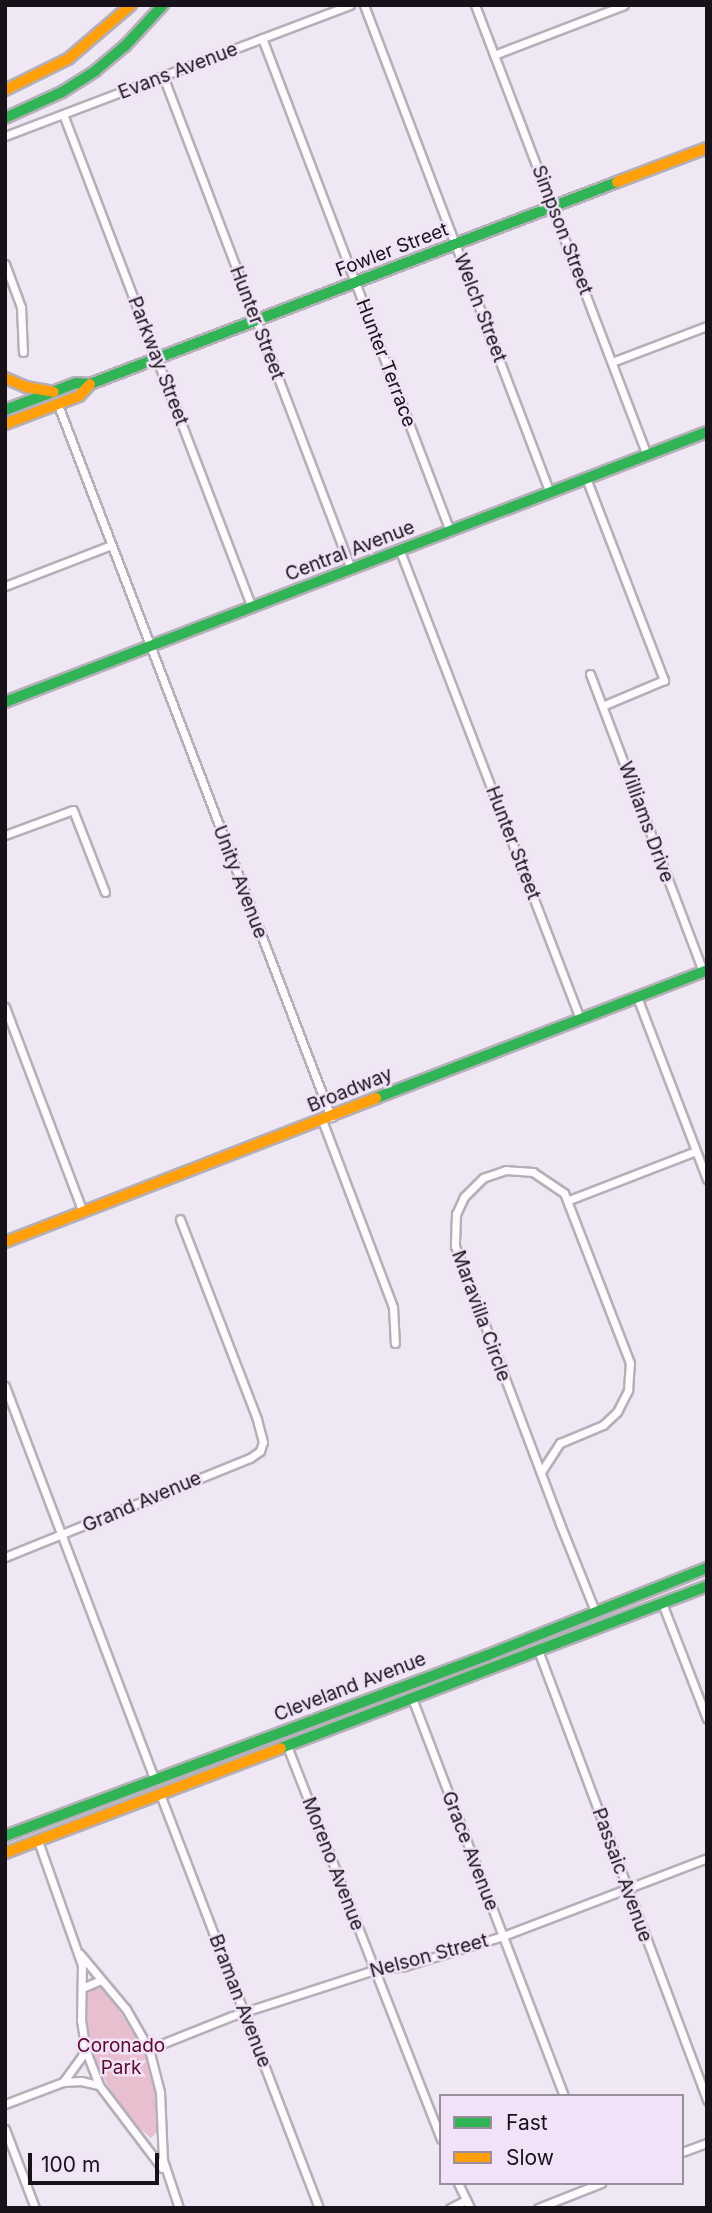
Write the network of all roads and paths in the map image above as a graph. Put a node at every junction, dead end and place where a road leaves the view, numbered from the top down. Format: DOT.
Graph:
graph roads {
  1 [pos="131,5"];
  2 [pos="163,5"];
  3 [pos="350,5"];
  4 [pos="364,5"];
  5 [pos="475,5"];
  6 [pos="624,5"];
  7 [pos="262,38"];
  8 [pos="494,55"];
  9 [pos="163,76"];
  10 [pos="5,90"];
  11 [pos="63,114"];
  12 [pos="5,118"];
  13 [pos="5,136"];
  14 [pos="707,148"];
  15 [pos="552,208"];
  16 [pos="455,245"];
  17 [pos="5,264"];
  18 [pos="355,283"];
  19 [pos="256,321"];
  20 [pos="707,326"];
  21 [pos="23,352"];
  22 [pos="157,359"];
  23 [pos="612,362"];
  24 [pos="5,378"];
  25 [pos="90,384"];
  26 [pos="54,392"];
  27 [pos="58,405"];
  28 [pos="5,410"];
  29 [pos="7,421"];
  30 [pos="707,432"];
  31 [pos="648,455"];
  32 [pos="586,478"];
  33 [pos="550,493"];
  34 [pos="450,531"];
  35 [pos="111,545"];
  36 [pos="400,551"];
  37 [pos="351,569"];
  38 [pos="5,586"];
  39 [pos="252,608"];
  40 [pos="150,647"];
  41 [pos="590,674"];
  42 [pos="5,702"];
  43 [pos="602,706"];
  44 [pos="5,835"];
  45 [pos="105,892"];
  46 [pos="705,970"];
  47 [pos="637,997"];
  48 [pos="5,1007"];
  49 [pos="580,1019"];
  50 [pos="326,1118"];
  51 [pos="696,1151"];
  52 [pos="707,1179"];
  53 [pos="569,1200"];
  54 [pos="83,1212"];
  55 [pos="180,1219"];
  56 [pos="5,1242"];
  57 [pos="396,1343"];
  58 [pos="5,1386"];
  59 [pos="15,1411"];
  60 [pos="5,1415"];
  61 [pos="541,1472"];
  62 [pos="62,1535"];
  63 [pos="5,1557"];
  64 [pos="707,1568"];
  65 [pos="707,1586"];
  66 [pos="662,1603"];
  67 [pos="595,1611"];
  68 [pos="538,1650"];
  69 [pos="407,1684"];
  70 [pos="412,1698"];
  71 [pos="707,1719"];
  72 [pos="287,1746"];
  73 [pos="188,1767"];
  74 [pos="155,1780"];
  75 [pos="160,1794"];
  76 [pos="127,1807"];
  77 [pos="5,1836"];
  78 [pos="38,1841"];
  79 [pos="5,1853"];
  80 [pos="707,1857"];
  81 [pos="627,1888"];
  82 [pos="503,1936"];
  83 [pos="80,1954"];
  84 [pos="374,1970"];
  85 [pos="101,1980"];
  86 [pos="82,1988"];
  87 [pos="244,2012"];
  88 [pos="85,2046"];
  89 [pos="149,2049"];
  90 [pos="63,2082"];
  91 [pos="99,2085"];
  92 [pos="563,2094"];
  93 [pos="707,2100"];
  94 [pos="5,2104"];
  95 [pos="5,2129"];
  96 [pos="439,2134"];
  97 [pos="707,2143"];
  98 [pos="684,2151"];
  99 [pos="166,2173"];
  100 [pos="459,2185"];
  101 [pos="596,2185"];
  102 [pos="468,2204"];
  103 [pos="36,2208"];
  104 [pos="179,2208"];
  105 [pos="319,2208"];
  106 [pos="450,2208"];
  107 [pos="538,2208"];
  1 -- 10 [label="main road"];
  2 -- 12 [label="main road"];
  3 -- 7 [label="street, Evans Avenue"];
  4 -- 16 [label="street, Welch Street"];
  5 -- 8 [label="street, Simpson Street"];
  6 -- 8 [label="street"];
  7 -- 9 [label="street, Evans Avenue"];
  7 -- 18 [label="street, Hunter Terrace"];
  8 -- 15 [label="street, Simpson Street"];
  9 -- 11 [label="street, Evans Avenue"];
  9 -- 19 [label="street, Hunter Street"];
  11 -- 13 [label="street, Evans Avenue"];
  11 -- 22 [label="street, Parkway Street"];
  14 -- 15 [label="main road, Fowler Street"];
  15 -- 16 [label="main road, Fowler Street"];
  15 -- 23 [label="street, Simpson Street"];
  16 -- 18 [label="main road, Fowler Street"];
  16 -- 33 [label="street, Welch Street"];
  17 -- 21 [label="street"];
  18 -- 19 [label="main road, Fowler Street"];
  18 -- 34 [label="street, Hunter Terrace"];
  19 -- 22 [label="main road, Fowler Street"];
  19 -- 37 [label="street, Hunter Street"];
  20 -- 23 [label="street"];
  22 -- 25 [label="main road, Fowler Street"];
  22 -- 39 [label="street, Parkway Street"];
  23 -- 31 [label="street, Simpson Street"];
  24 -- 26 [label="main road"];
  25 -- 26 [label="main road, Fowler Street"];
  25 -- 27 [label="main road, Fowler Street"];
  26 -- 28 [label="main road, Fowler Street"];
  27 -- 29 [label="main road, Fowler Street"];
  27 -- 35 [label="street, Unity Avenue"];
  30 -- 31 [label="main road, Central Avenue"];
  31 -- 32 [label="main road, Central Avenue"];
  32 -- 33 [label="main road, Central Avenue"];
  32 -- 43 [label="street"];
  33 -- 34 [label="main road, Central Avenue"];
  34 -- 36 [label="main road, Central Avenue"];
  35 -- 38 [label="street"];
  35 -- 40 [label="street, Unity Avenue"];
  36 -- 37 [label="main road, Central Avenue"];
  36 -- 49 [label="street, Hunter Street"];
  37 -- 39 [label="main road, Central Avenue"];
  39 -- 40 [label="main road, Central Avenue"];
  40 -- 42 [label="main road, Central Avenue"];
  40 -- 50 [label="street, Unity Avenue"];
  41 -- 43 [label="street, Williams Drive"];
  43 -- 46 [label="street, Williams Drive"];
  44 -- 45 [label="street"];
  46 -- 47 [label="main road, Broadway"];
  47 -- 49 [label="main road, Broadway"];
  47 -- 51 [label="street"];
  48 -- 54 [label="street"];
  49 -- 50 [label="main road, Broadway"];
  50 -- 54 [label="main road, Broadway"];
  50 -- 57 [label="street, Unity Avenue"];
  51 -- 52 [label="street"];
  51 -- 53 [label="street"];
  53 -- 61 [label="street, Maravilla Circle"];
  53 -- 61 [label="street, Maravilla Circle"];
  54 -- 56 [label="main road, Broadway"];
  55 -- 62 [label="street, Grand Avenue"];
  58 -- 59 [label="street"];
  59 -- 60 [label="street"];
  59 -- 62 [label="street"];
  61 -- 67 [label="street, Maravilla Circle"];
  62 -- 63 [label="street, Grand Avenue"];
  62 -- 74 [label="street"];
  64 -- 67 [label="main road, Cleveland Avenue"];
  65 -- 66 [label="main road, Cleveland Avenue"];
  66 -- 68 [label="main road, Cleveland Avenue"];
  66 -- 71 [label="street"];
  67 -- 69 [label="main road, Cleveland Avenue"];
  68 -- 70 [label="main road, Cleveland Avenue"];
  68 -- 81 [label="street, Passaic Avenue"];
  69 -- 70 [label="street, Grace Avenue"];
  69 -- 73 [label="main road, Cleveland Avenue"];
  70 -- 72 [label="main road, Cleveland Avenue"];
  70 -- 82 [label="street, Grace Avenue"];
  72 -- 75 [label="main road, Cleveland Avenue"];
  72 -- 84 [label="street, Moreno Avenue"];
  73 -- 74 [label="main road, Cleveland Avenue"];
  73 -- 75 [label="main road"];
  74 -- 76 [label="main road"];
  74 -- 77 [label="main road, Cleveland Avenue"];
  75 -- 76 [label="main road, Cleveland Avenue"];
  75 -- 87 [label="street, Braman Avenue"];
  76 -- 78 [label="main road, Cleveland Avenue"];
  78 -- 79 [label="main road, Cleveland Avenue"];
  78 -- 83 [label="street"];
  80 -- 81 [label="street, Nelson Street"];
  81 -- 82 [label="street, Nelson Street"];
  81 -- 93 [label="street, Passaic Avenue"];
  82 -- 84 [label="street, Nelson Street"];
  82 -- 92 [label="street, Grace Avenue"];
  83 -- 85 [label="street"];
  83 -- 86 [label="street"];
  84 -- 87 [label="street, Nelson Street"];
  84 -- 96 [label="street, Moreno Avenue"];
  85 -- 86 [label="street"];
  85 -- 89 [label="street"];
  86 -- 88 [label="street"];
  87 -- 89 [label="street, Nelson Street"];
  87 -- 105 [label="street, Braman Avenue"];
  88 -- 90 [label="street"];
  88 -- 91 [label="street"];
  89 -- 99 [label="street"];
  90 -- 91 [label="street"];
  90 -- 94 [label="street"];
  91 -- 99 [label="street"];
  95 -- 103 [label="street"];
  97 -- 98 [label="street"];
  99 -- 104 [label="street"];
  100 -- 102 [label="street"];
  101 -- 107 [label="street"];
  102 -- 106 [label="street"];
}
